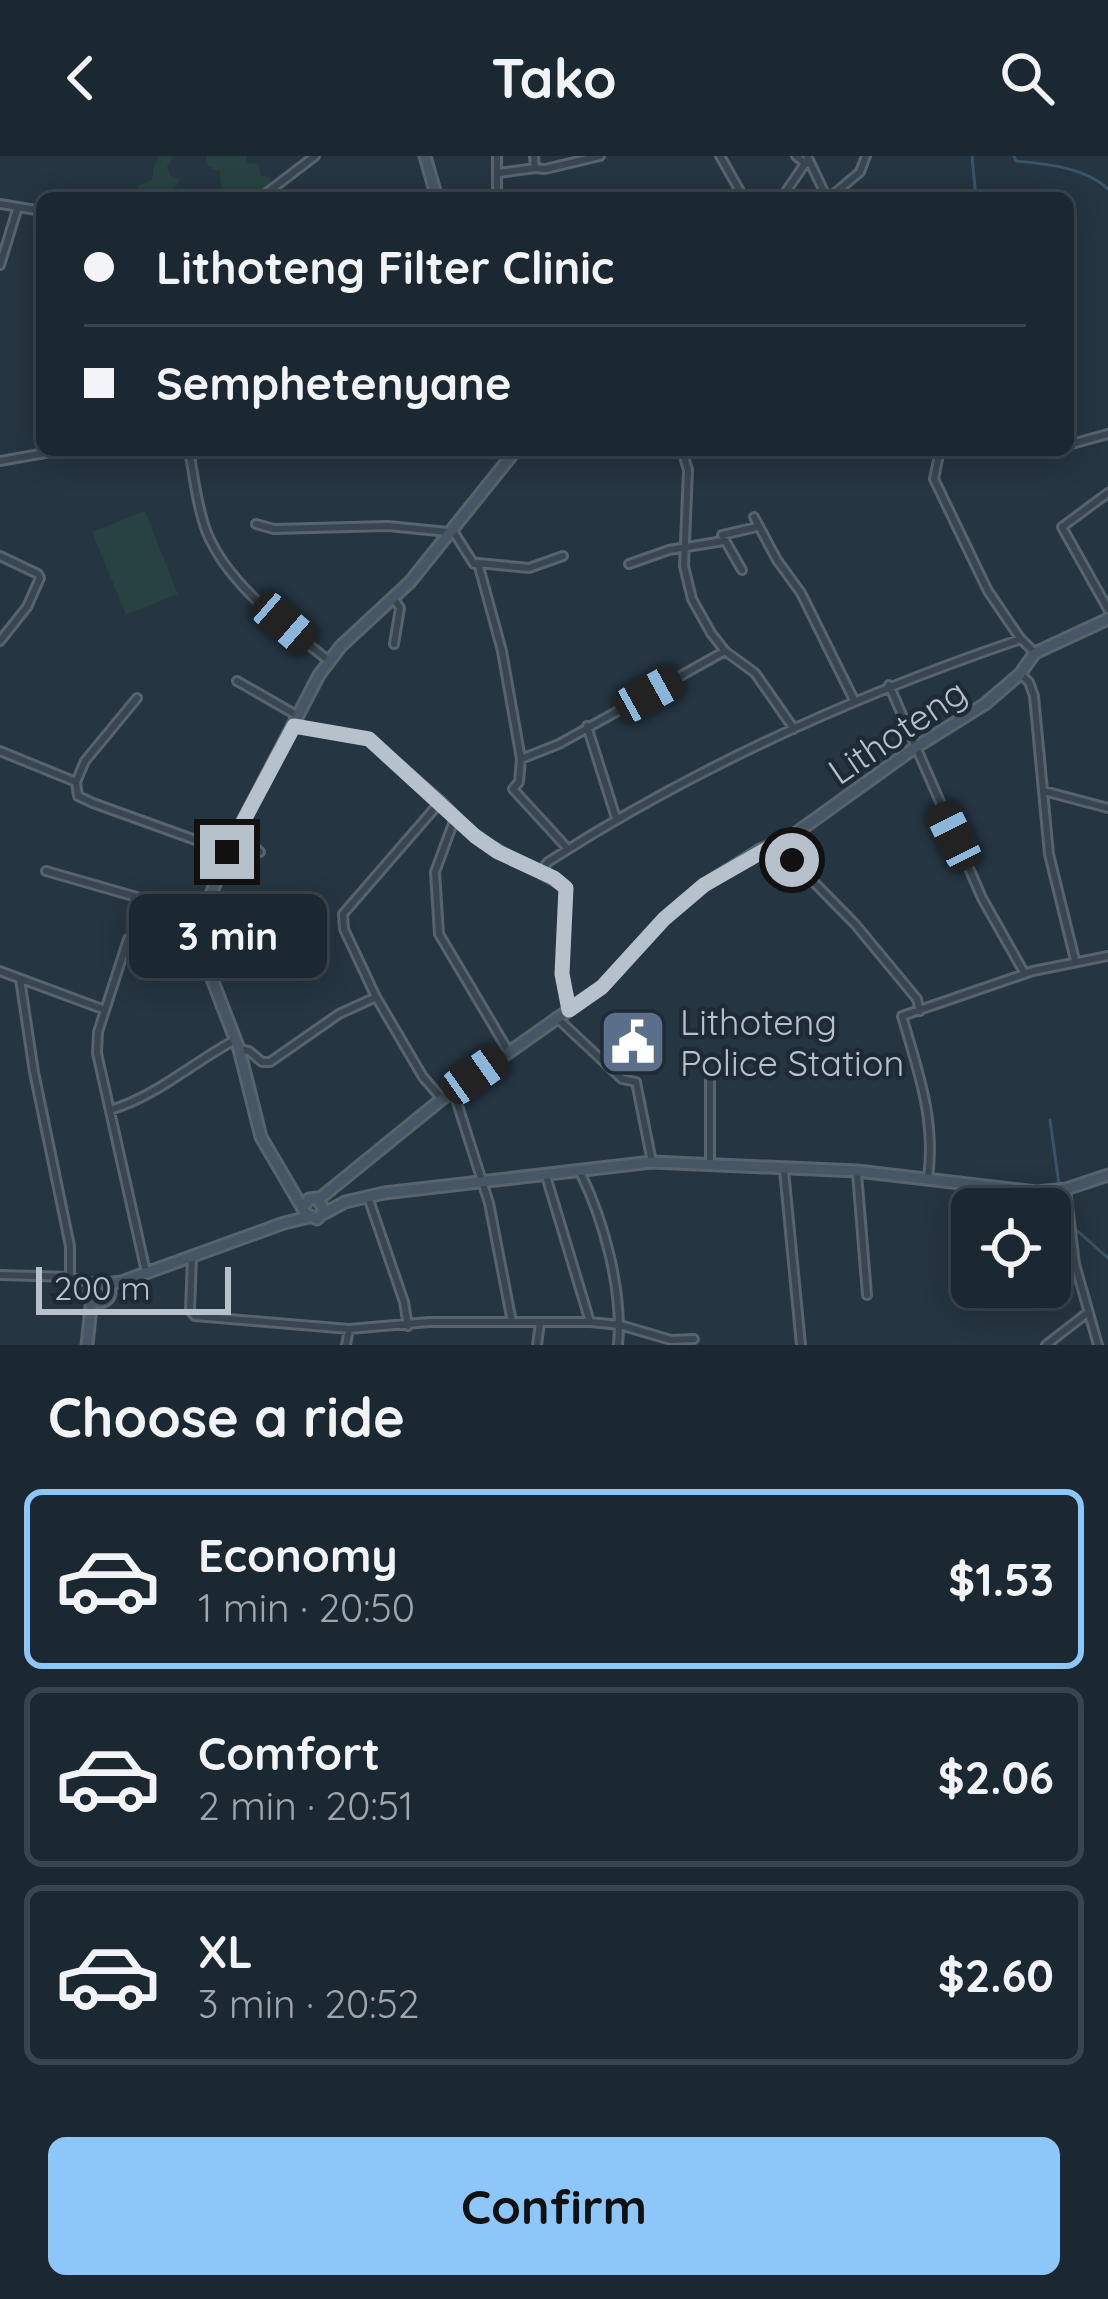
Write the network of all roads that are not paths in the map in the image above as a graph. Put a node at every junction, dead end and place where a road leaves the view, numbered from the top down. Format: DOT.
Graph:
graph roads {
  1 [pos="315,156"];
  2 [pos="424,156"];
  3 [pos="497,156"];
  4 [pos="534,156"];
  5 [pos="600,156"];
  6 [pos="720,156"];
  7 [pos="796,156"];
  8 [pos="866,156"];
  9 [pos="806,161"];
  10 [pos="535,168"];
  11 [pos="499,173"];
  12 [pos="268,192"];
  13 [pos="434,192"];
  14 [pos="497,192"];
  15 [pos="741,192"];
  16 [pos="786,192"];
  17 [pos="824,192"];
  18 [pos="835,192"];
  19 [pos="0,204"];
  20 [pos="17,210"];
  21 [pos="36,211"];
  22 [pos="0,265"];
  23 [pos="1108,434"];
  24 [pos="1074,443"];
  25 [pos="36,455"];
  26 [pos="190,456"];
  27 [pos="511,456"];
  28 [pos="684,456"];
  29 [pos="939,456"];
  30 [pos="0,461"];
  31 [pos="1108,493"];
  32 [pos="754,518"];
  33 [pos="256,524"];
  34 [pos="757,527"];
  35 [pos="452,533"];
  36 [pos="723,541"];
  37 [pos="684,549"];
  38 [pos="0,556"];
  39 [pos="563,556"];
  40 [pos="478,563"];
  41 [pos="629,564"];
  42 [pos="742,569"];
  43 [pos="394,599"];
  44 [pos="1108,608"];
  45 [pos="1108,619"];
  46 [pos="1021,639"];
  47 [pos="0,641"];
  48 [pos="394,644"];
  49 [pos="725,651"];
  50 [pos="1035,653"];
  51 [pos="329,661"];
  52 [pos="1020,674"];
  53 [pos="237,681"];
  54 [pos="888,685"];
  55 [pos="137,698"];
  56 [pos="854,700"];
  57 [pos="296,721"];
  58 [pos="586,726"];
  59 [pos="794,729"];
  60 [pos="914,749"];
  61 [pos="0,751"];
  62 [pos="521,759"];
  63 [pos="76,782"];
  64 [pos="1044,791"];
  65 [pos="441,801"];
  66 [pos="1108,808"];
  67 [pos="455,818"];
  68 [pos="616,818"];
  69 [pos="238,832"];
  70 [pos="781,841"];
  71 [pos="568,849"];
  72 [pos="227,852"];
  73 [pos="260,852"];
  74 [pos="46,871"];
  75 [pos="541,872"];
  76 [pos="203,919"];
  77 [pos="1108,956"];
  78 [pos="1075,960"];
  79 [pos="0,971"];
  80 [pos="1025,974"];
  81 [pos="20,979"];
  82 [pos="376,997"];
  83 [pos="105,1010"];
  84 [pos="569,1010"];
  85 [pos="920,1011"];
  86 [pos="556,1017"];
  87 [pos="237,1045"];
  88 [pos="509,1052"];
  89 [pos="710,1079"];
  90 [pos="454,1091"];
  91 [pos="442,1099"];
  92 [pos="110,1110"];
  93 [pos="652,1162"];
  94 [pos="710,1163"];
  95 [pos="784,1168"];
  96 [pos="578,1169"];
  97 [pos="857,1171"];
  98 [pos="544,1173"];
  99 [pos="1108,1175"];
  100 [pos="928,1178"];
  101 [pos="482,1182"];
  102 [pos="1005,1188"];
  103 [pos="1071,1188"];
  104 [pos="368,1196"];
  105 [pos="345,1202"];
  106 [pos="312,1205"];
  107 [pos="325,1213"];
  108 [pos="1071,1242"];
  109 [pos="192,1256"];
  110 [pos="146,1272"];
  111 [pos="0,1275"];
  112 [pos="74,1278"];
  113 [pos="99,1292"];
  114 [pos="867,1294"];
  115 [pos="1087,1314"];
  116 [pos="512,1322"];
  117 [pos="590,1322"];
  118 [pos="540,1323"];
  119 [pos="620,1325"];
  120 [pos="408,1326"];
  121 [pos="349,1329"];
  122 [pos="694,1339"];
  123 [pos="87,1345"];
  124 [pos="346,1345"];
  125 [pos="537,1345"];
  126 [pos="618,1345"];
  127 [pos="801,1345"];
  128 [pos="1046,1345"];
  129 [pos="1098,1345"];
  1 -- 12 [label="street"];
  2 -- 13 [label="main road"];
  3 -- 11 [label="street"];
  4 -- 10 [label="street"];
  5 -- 10 [label="street"];
  6 -- 15 [label="street"];
  7 -- 9 [label="street"];
  8 -- 18 [label="street"];
  9 -- 16 [label="street"];
  9 -- 17 [label="street"];
  10 -- 11 [label="street"];
  11 -- 14 [label="street"];
  19 -- 20 [label="street"];
  20 -- 21 [label="street"];
  20 -- 22 [label="street"];
  23 -- 24 [label="street"];
  25 -- 30 [label="street"];
  26 -- 51 [label="street"];
  27 -- 35 [label="main road"];
  28 -- 37 [label="street"];
  29 -- 46 [label="street"];
  31 -- 44 [label="street"];
  32 -- 34 [label="street"];
  33 -- 35 [label="street"];
  34 -- 36 [label="street"];
  34 -- 56 [label="street"];
  35 -- 40 [label="street"];
  35 -- 43 [label="main road"];
  36 -- 37 [label="street"];
  36 -- 42 [label="street"];
  37 -- 41 [label="street"];
  37 -- 49 [label="street"];
  38 -- 47 [label="street"];
  39 -- 40 [label="street"];
  40 -- 62 [label="street"];
  43 -- 48 [label="street"];
  43 -- 51 [label="main road"];
  45 -- 50 [label="main road, Lithoteng"];
  46 -- 50 [label="street"];
  46 -- 54 [label="street"];
  49 -- 58 [label="street"];
  49 -- 59 [label="street"];
  50 -- 52 [label="main road, Lithoteng"];
  51 -- 57 [label="main road"];
  52 -- 60 [label="main road, Lithoteng"];
  52 -- 64 [label="street"];
  53 -- 57 [label="street"];
  54 -- 56 [label="street"];
  54 -- 60 [label="street"];
  55 -- 63 [label="street"];
  56 -- 59 [label="street"];
  57 -- 65 [label="street"];
  57 -- 69 [label="main road"];
  58 -- 62 [label="street"];
  58 -- 68 [label="street"];
  59 -- 68 [label="street"];
  60 -- 70 [label="main road, Lithoteng"];
  60 -- 80 [label="street"];
  61 -- 63 [label="street"];
  62 -- 71 [label="street"];
  63 -- 72 [label="street"];
  64 -- 66 [label="street"];
  64 -- 78 [label="street"];
  65 -- 67 [label="street"];
  65 -- 82 [label="street"];
  67 -- 75 [label="street"];
  67 -- 88 [label="street"];
  68 -- 71 [label="street"];
  69 -- 72 [label="main road"];
  69 -- 73 [label="street"];
  70 -- 84 [label="main road, Lithoteng"];
  70 -- 85 [label="street"];
  71 -- 75 [label="street"];
  72 -- 76 [label="main road"];
  74 -- 76 [label="street"];
  75 -- 84 [label="street"];
  76 -- 83 [label="street"];
  76 -- 87 [label="main road"];
  77 -- 78 [label="street"];
  78 -- 80 [label="street"];
  79 -- 81 [label="street"];
  80 -- 85 [label="street"];
  81 -- 83 [label="street"];
  81 -- 112 [label="street"];
  82 -- 87 [label="street"];
  82 -- 91 [label="street"];
  83 -- 92 [label="street"];
  84 -- 86 [label="main road, Lithoteng"];
  85 -- 100 [label="street"];
  86 -- 88 [label="main road, Lithoteng"];
  86 -- 93 [label="street"];
  87 -- 92 [label="street"];
  87 -- 106 [label="main road"];
  88 -- 90 [label="main road, Lithoteng"];
  89 -- 94 [label="street"];
  90 -- 91 [label="main road, Lithoteng"];
  90 -- 101 [label="street"];
  91 -- 106 [label="main road, Lithoteng"];
  92 -- 110 [label="street"];
  93 -- 94 [label="main road"];
  93 -- 96 [label="main road"];
  94 -- 95 [label="main road"];
  95 -- 97 [label="main road"];
  95 -- 127 [label="street"];
  96 -- 98 [label="main road"];
  96 -- 119 [label="street"];
  97 -- 100 [label="main road"];
  97 -- 114 [label="street"];
  98 -- 101 [label="main road"];
  98 -- 117 [label="street"];
  99 -- 103 [label="main road"];
  100 -- 102 [label="main road"];
  101 -- 104 [label="main road"];
  101 -- 116 [label="street"];
  104 -- 105 [label="main road"];
  104 -- 120 [label="street"];
  105 -- 106 [label="main road"];
  105 -- 107 [label="main road"];
  106 -- 107 [label="main road"];
  106 -- 107 [label="main road"];
  106 -- 109 [label="main road, Lithoteng"];
  108 -- 115 [label="street"];
  109 -- 110 [label="main road, Lithoteng"];
  109 -- 121 [label="street"];
  110 -- 113 [label="main road, Lithoteng"];
  111 -- 112 [label="street"];
  112 -- 113 [label="street"];
  113 -- 123 [label="main road"];
  115 -- 128 [label="street"];
  115 -- 129 [label="street"];
  116 -- 118 [label="street"];
  116 -- 120 [label="street"];
  117 -- 118 [label="street"];
  117 -- 119 [label="street"];
  118 -- 125 [label="street"];
  119 -- 122 [label="street"];
  119 -- 126 [label="street"];
  120 -- 121 [label="street"];
  121 -- 124 [label="street"];
}
